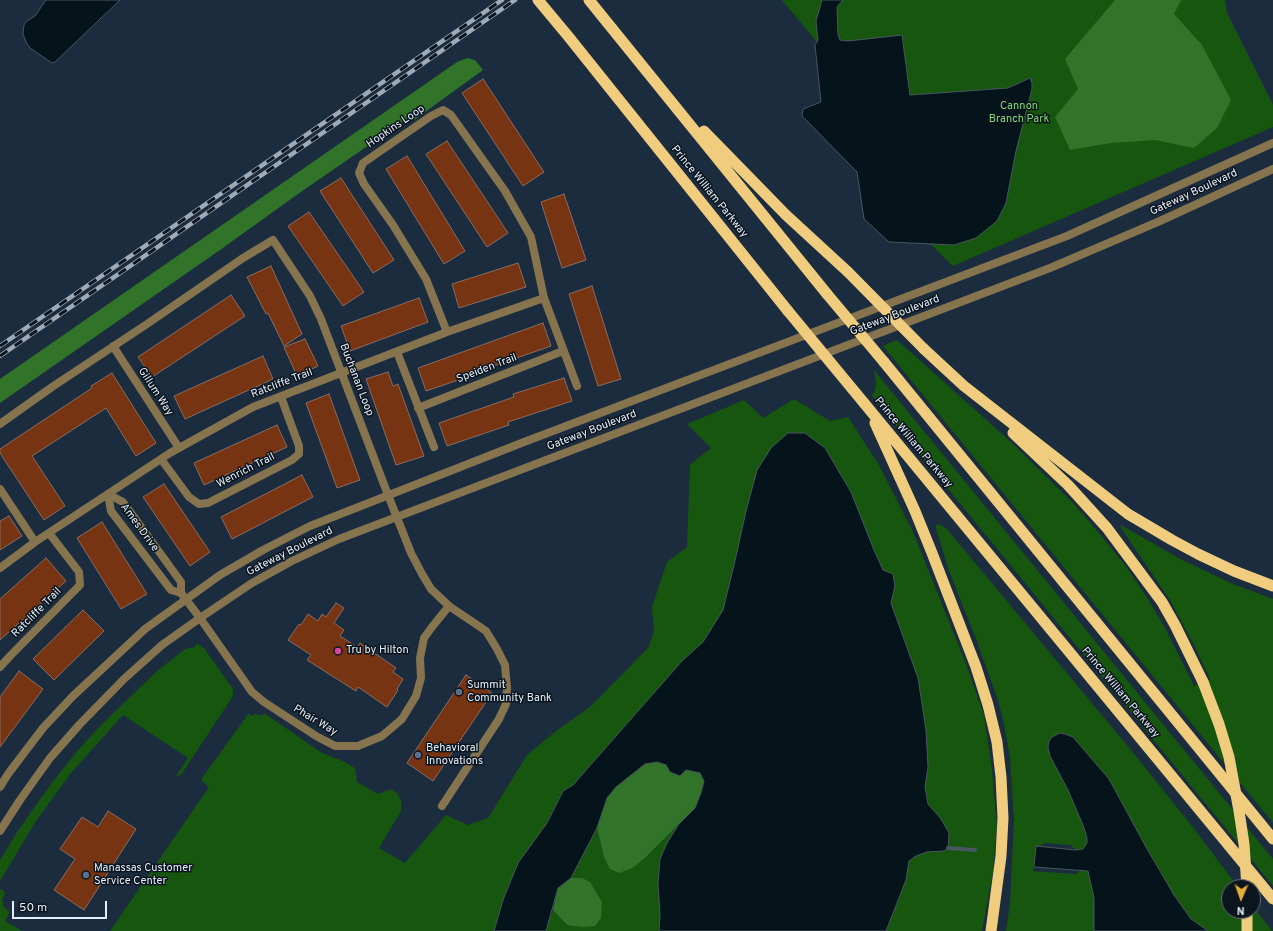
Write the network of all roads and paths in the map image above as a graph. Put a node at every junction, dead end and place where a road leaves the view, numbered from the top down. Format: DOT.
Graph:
graph roads {
  1 [pos="538,0"];
  2 [pos="589,0"];
  3 [pos="657,84"];
  4 [pos="1273,143"];
  5 [pos="1273,169"];
  6 [pos="544,298"];
  7 [pos="448,332"];
  8 [pos="114,346"];
  9 [pos="563,351"];
  10 [pos="396,352"];
  11 [pos="341,374"];
  12 [pos="577,386"];
  13 [pos="964,386"];
  14 [pos="281,397"];
  15 [pos="864,403"];
  16 [pos="418,408"];
  17 [pos="0,424"];
  18 [pos="434,447"];
  19 [pos="179,448"];
  20 [pos="161,459"];
  21 [pos="0,489"];
  22 [pos="108,494"];
  23 [pos="388,495"];
  24 [pos="3,498"];
  25 [pos="397,517"];
  26 [pos="49,533"];
  27 [pos="35,542"];
  28 [pos="0,568"];
  29 [pos="1273,586"];
  30 [pos="183,596"];
  31 [pos="449,606"];
  32 [pos="200,618"];
  33 [pos="0,667"];
  34 [pos="0,787"];
  35 [pos="442,806"];
  36 [pos="0,832"];
  37 [pos="1273,839"];
  38 [pos="1246,879"];
  39 [pos="1273,899"];
  40 [pos="1247,919"];
  41 [pos="991,931"];
  42 [pos="1247,931"];
  1 -- 15 [label="highway, Prince William Parkway, bridge"];
  2 -- 3 [label="highway"];
  3 -- 13 [label="highway, bridge"];
  3 -- 37 [label="highway, bridge"];
  4 -- 23 [label="street, Gateway Boulevard"];
  5 -- 25 [label="street, Gateway Boulevard"];
  6 -- 7 [label="street, Ratcliffe Trail"];
  6 -- 7 [label="street, Hopkins Loop"];
  6 -- 9 [label="street"];
  7 -- 10 [label="street, Ratcliffe Trail"];
  8 -- 11 [label="street, Buchanan Loop"];
  8 -- 17 [label="street, Buchanan Loop"];
  8 -- 19 [label="street, Gillum Way"];
  9 -- 12 [label="street"];
  9 -- 16 [label="street, Speiden Trail"];
  10 -- 11 [label="street, Ratcliffe Trail"];
  10 -- 16 [label="street"];
  11 -- 14 [label="street, Ratcliffe Trail"];
  11 -- 23 [label="street, Buchanan Loop"];
  13 -- 29 [label="highway"];
  13 -- 38 [label="highway, bridge"];
  14 -- 19 [label="street, Ratcliffe Trail"];
  14 -- 20 [label="street, Wenrich Trail"];
  15 -- 39 [label="highway, Prince William Parkway"];
  15 -- 41 [label="highway"];
  16 -- 18 [label="street"];
  19 -- 20 [label="street, Ratcliffe Trail"];
  20 -- 22 [label="street, Ratcliffe Trail"];
  21 -- 24 [label="street"];
  22 -- 26 [label="street, Ratcliffe Trail"];
  22 -- 30 [label="street, Ames Drive"];
  22 -- 30 [label="street, Ames Drive"];
  23 -- 25 [label="street, Buchanan Loop"];
  23 -- 30 [label="street, Gateway Boulevard"];
  24 -- 27 [label="street"];
  25 -- 31 [label="street, Buchanan Loop"];
  25 -- 32 [label="street, Gateway Boulevard"];
  26 -- 27 [label="street, Ratcliffe Trail"];
  26 -- 33 [label="street, Ratcliffe Trail"];
  27 -- 28 [label="street, Ratcliffe Trail"];
  30 -- 32 [label="street"];
  30 -- 34 [label="street, Gateway Boulevard"];
  31 -- 32 [label="street, Phair Way"];
  31 -- 35 [label="street, Buchanan Loop"];
  32 -- 36 [label="street, Gateway Boulevard"];
  40 -- 42 [label="highway"];
}
